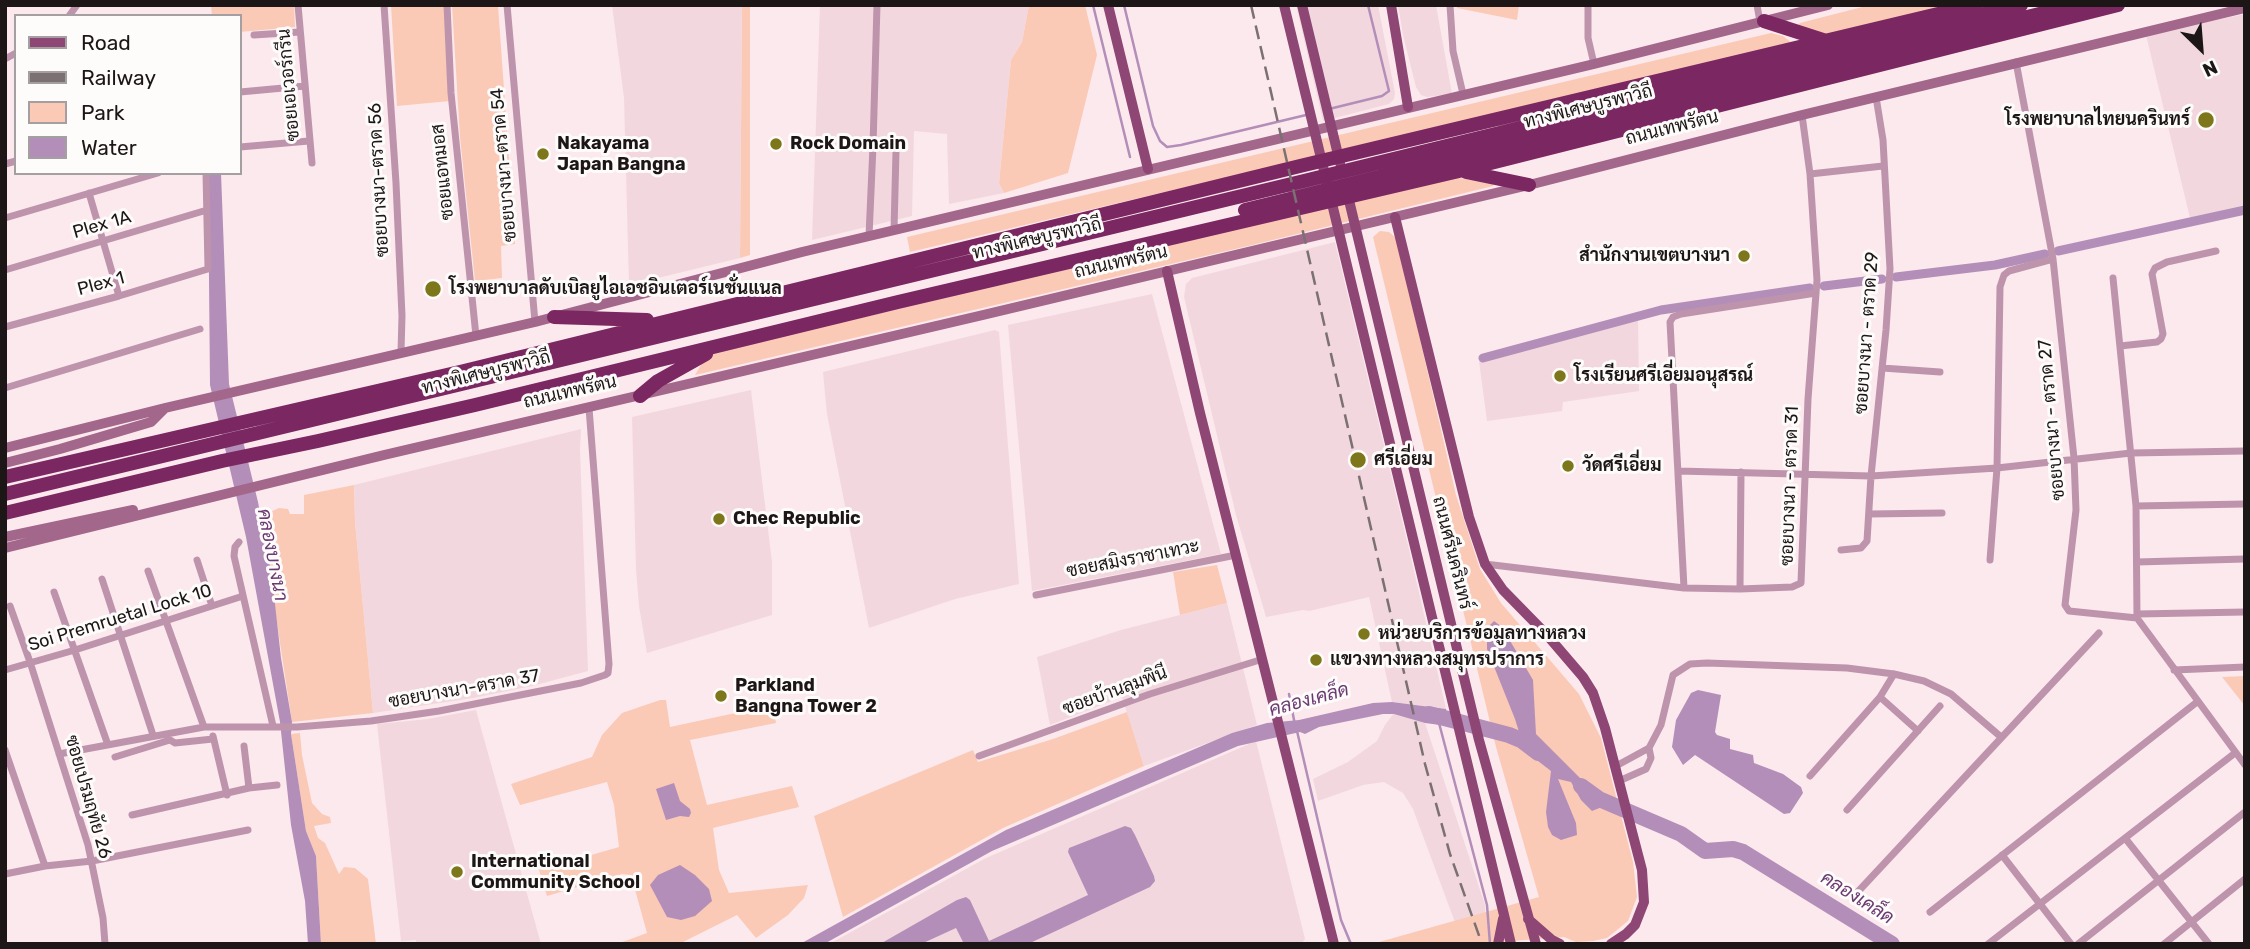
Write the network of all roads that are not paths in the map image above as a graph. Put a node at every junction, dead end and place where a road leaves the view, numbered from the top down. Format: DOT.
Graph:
graph roads {
  1 [pos="298,5"];
  2 [pos="383,5"];
  3 [pos="447,5"];
  4 [pos="507,5"];
  5 [pos="877,5"];
  6 [pos="1108,5"];
  7 [pos="1284,5"];
  8 [pos="1303,5"];
  9 [pos="1391,5"];
  10 [pos="1450,5"];
  11 [pos="1588,5"];
  12 [pos="1757,5"];
  13 [pos="1828,5"];
  14 [pos="1979,5"];
  15 [pos="2021,5"];
  16 [pos="2076,5"];
  17 [pos="2118,5"];
  18 [pos="2245,8"];
  19 [pos="1762,21"];
  20 [pos="300,32"];
  21 [pos="254,35"];
  22 [pos="1826,41"];
  23 [pos="2016,62"];
  24 [pos="1594,64"];
  25 [pos="305,86"];
  26 [pos="242,92"];
  27 [pos="1463,94"];
  28 [pos="1876,97"];
  29 [pos="1408,107"];
  30 [pos="1802,115"];
  31 [pos="309,141"];
  32 [pos="873,146"];
  33 [pos="242,147"];
  34 [pos="312,163"];
  35 [pos="1883,166"];
  36 [pos="1148,169"];
  37 [pos="1459,171"];
  38 [pos="1810,174"];
  39 [pos="151,175"];
  40 [pos="206,175"];
  41 [pos="1529,185"];
  42 [pos="89,193"];
  43 [pos="207,211"];
  44 [pos="1395,216"];
  45 [pos="5,218"];
  46 [pos="894,230"];
  47 [pos="869,236"];
  48 [pos="103,241"];
  49 [pos="2216,251"];
  50 [pos="2053,259"];
  51 [pos="5,270"];
  52 [pos="1167,271"];
  53 [pos="2113,278"];
  54 [pos="1816,293"];
  55 [pos="119,296"];
  56 [pos="554,317"];
  57 [pos="666,321"];
  58 [pos="535,322"];
  59 [pos="5,327"];
  60 [pos="200,329"];
  61 [pos="476,336"];
  62 [pos="719,345"];
  63 [pos="2120,346"];
  64 [pos="401,352"];
  65 [pos="1882,368"];
  66 [pos="1940,372"];
  67 [pos="5,388"];
  68 [pos="640,396"];
  69 [pos="165,408"];
  70 [pos="589,408"];
  71 [pos="5,447"];
  72 [pos="2245,451"];
  73 [pos="2131,453"];
  74 [pos="2074,458"];
  75 [pos="5,463"];
  76 [pos="1997,468"];
  77 [pos="1678,471"];
  78 [pos="1741,472"];
  79 [pos="1805,475"];
  80 [pos="1871,476"];
  81 [pos="5,477"];
  82 [pos="5,486"];
  83 [pos="5,494"];
  84 [pos="2245,504"];
  85 [pos="177,505"];
  86 [pos="2136,506"];
  87 [pos="5,511"];
  88 [pos="1942,513"];
  89 [pos="1869,514"];
  90 [pos="5,537"];
  91 [pos="239,542"];
  92 [pos="5,548"];
  93 [pos="1841,550"];
  94 [pos="1236,555"];
  95 [pos="1990,559"];
  96 [pos="2245,559"];
  97 [pos="197,560"];
  98 [pos="2137,562"];
  99 [pos="1485,564"];
  100 [pos="148,571"];
  101 [pos="102,579"];
  102 [pos="1684,588"];
  103 [pos="1740,589"];
  104 [pos="54,592"];
  105 [pos="1036,595"];
  106 [pos="243,596"];
  107 [pos="10,606"];
  108 [pos="212,606"];
  109 [pos="2245,612"];
  110 [pos="2137,616"];
  111 [pos="166,620"];
  112 [pos="2099,633"];
  113 [pos="120,635"];
  114 [pos="75,650"];
  115 [pos="1263,659"];
  116 [pos="30,662"];
  117 [pos="2245,667"];
  118 [pos="5,670"];
  119 [pos="2174,670"];
  120 [pos="1894,674"];
  121 [pos="1880,697"];
  122 [pos="2197,702"];
  123 [pos="1940,706"];
  124 [pos="275,726"];
  125 [pos="208,728"];
  126 [pos="1918,731"];
  127 [pos="153,735"];
  128 [pos="2001,737"];
  129 [pos="213,739"];
  130 [pos="108,745"];
  131 [pos="244,746"];
  132 [pos="1649,748"];
  133 [pos="5,750"];
  134 [pos="2235,753"];
  135 [pos="59,754"];
  136 [pos="979,756"];
  137 [pos="115,757"];
  138 [pos="2245,765"];
  139 [pos="1616,766"];
  140 [pos="1810,776"];
  141 [pos="1619,781"];
  142 [pos="277,785"];
  143 [pos="248,788"];
  144 [pos="227,795"];
  145 [pos="1847,810"];
  146 [pos="2245,812"];
  147 [pos="132,815"];
  148 [pos="248,830"];
  149 [pos="2125,838"];
  150 [pos="2002,855"];
  151 [pos="92,861"];
  152 [pos="45,866"];
  153 [pos="5,874"];
  154 [pos="2245,879"];
  155 [pos="2159,880"];
  156 [pos="1853,897"];
  157 [pos="2040,904"];
  158 [pos="1930,912"];
  159 [pos="1503,914"];
  160 [pos="1528,919"];
  161 [pos="2192,922"];
  162 [pos="105,944"];
  163 [pos="1334,944"];
  164 [pos="1498,944"];
  165 [pos="1511,944"];
  166 [pos="1536,944"];
  167 [pos="1560,944"];
  168 [pos="1611,944"];
  169 [pos="1988,944"];
  170 [pos="2071,944"];
  171 [pos="2078,944"];
  172 [pos="2164,944"];
  173 [pos="2209,944"];
  1 -- 20 [label="street, ซอยเอเวอร์กรีน"];
  2 -- 64 [label="street, ซอยบางนา-ตราด 56"];
  3 -- 61 [label="street, ซอยแอทมอส"];
  4 -- 58 [label="street, ซอยบางนา-ตราด 54"];
  5 -- 32 [label="street"];
  6 -- 36 [label="main road"];
  7 -- 159 [label="main road, ถนนศรีนครินทร์"];
  8 -- 160 [label="main road, ถนนศรีนครินทร์"];
  9 -- 29 [label="main road"];
  10 -- 27 [label="street"];
  11 -- 24 [label="street"];
  12 -- 19 [label="street"];
  13 -- 19 [label="main road"];
  14 -- 22 [label="highway"];
  14 -- 82 [label="highway"];
  15 -- 83 [label="highway, ทางพิเศษบูรพาวิถี"];
  16 -- 87 [label="highway, ทางพิเศษบูรพาวิถี"];
  17 -- 37 [label="highway, ถนนเทพรัตน"];
  18 -- 23 [label="main road, ถนนเทพรัตน"];
  19 -- 22 [label="highway"];
  19 -- 24 [label="main road"];
  20 -- 21 [label="street"];
  20 -- 25 [label="street, ซอยเอเวอร์กรีน"];
  22 -- 57 [label="highway"];
  23 -- 28 [label="main road, ถนนเทพรัตน"];
  23 -- 50 [label="street, ซอยบางนา - ตราด 27"];
  24 -- 27 [label="main road"];
  25 -- 26 [label="street"];
  25 -- 31 [label="street, ซอยเอเวอร์กรีน"];
  27 -- 29 [label="main road"];
  28 -- 30 [label="main road, ถนนเทพรัตน"];
  28 -- 35 [label="street, ซอยบางนา - ตราด 29"];
  29 -- 36 [label="main road"];
  30 -- 38 [label="street, ซอยบางนา - ตราด 31"];
  30 -- 41 [label="main road, ถนนเทพรัตน"];
  31 -- 33 [label="street"];
  31 -- 34 [label="street, ซอยเอเวอร์กรีน"];
  32 -- 46 [label="street"];
  32 -- 47 [label="street"];
  35 -- 38 [label="street"];
  35 -- 65 [label="street, ซอยบางนา - ตราด 29"];
  36 -- 46 [label="main road"];
  37 -- 41 [label="highway"];
  37 -- 62 [label="highway, ถนนเทพรัตน"];
  38 -- 54 [label="street, ซอยบางนา - ตราด 31"];
  39 -- 42 [label="street"];
  40 -- 43 [label="street"];
  41 -- 44 [label="main road, ถนนเทพรัตน"];
  42 -- 45 [label="street"];
  42 -- 48 [label="street"];
  43 -- 48 [label="street, Plex 1A"];
  43 -- 55 [label="street, Plex 1"];
  44 -- 52 [label="main road, ถนนเทพรัตน"];
  44 -- 99 [label="main road"];
  46 -- 47 [label="main road"];
  47 -- 56 [label="main road"];
  48 -- 51 [label="street, Plex 1A"];
  48 -- 55 [label="street"];
  49 -- 63 [label="street"];
  50 -- 74 [label="street, ซอยบางนา - ตราด 27"];
  50 -- 76 [label="street"];
  52 -- 68 [label="main road, ถนนเทพรัตน"];
  52 -- 94 [label="main road"];
  53 -- 63 [label="street"];
  54 -- 77 [label="street"];
  54 -- 79 [label="street, ซอยบางนา - ตราด 31"];
  55 -- 59 [label="street, Plex 1"];
  56 -- 57 [label="highway"];
  56 -- 58 [label="main road"];
  57 -- 81 [label="highway"];
  58 -- 61 [label="main road"];
  60 -- 67 [label="street"];
  61 -- 64 [label="main road"];
  62 -- 68 [label="highway"];
  62 -- 87 [label="highway, ถนนเทพรัตน"];
  63 -- 73 [label="street"];
  64 -- 69 [label="main road"];
  65 -- 66 [label="street"];
  65 -- 80 [label="street, ซอยบางนา - ตราด 29"];
  68 -- 70 [label="main road, ถนนเทพรัตน"];
  69 -- 71 [label="main road"];
  69 -- 75 [label="main road"];
  70 -- 85 [label="main road, ถนนเทพรัตน"];
  70 -- 124 [label="street, ซอยบางนา-ตราด 37"];
  72 -- 73 [label="street"];
  73 -- 74 [label="street"];
  73 -- 86 [label="street"];
  74 -- 76 [label="street"];
  74 -- 110 [label="street, ซอยบางนา - ตราด 27"];
  76 -- 80 [label="street"];
  76 -- 95 [label="street"];
  77 -- 78 [label="street"];
  77 -- 102 [label="street"];
  78 -- 79 [label="street"];
  78 -- 103 [label="street"];
  79 -- 80 [label="street"];
  79 -- 103 [label="street, ซอยบางนา - ตราด 31"];
  80 -- 89 [label="street, ซอยบางนา - ตราด 29"];
  84 -- 86 [label="street"];
  85 -- 90 [label="main road"];
  85 -- 92 [label="main road, ถนนเทพรัตน"];
  86 -- 98 [label="street"];
  88 -- 89 [label="street"];
  89 -- 93 [label="street, ซอยบางนา - ตราด 29"];
  91 -- 106 [label="street"];
  94 -- 105 [label="street, ซอยสมิงราชาเทวะ"];
  94 -- 115 [label="main road"];
  96 -- 98 [label="street"];
  97 -- 108 [label="street"];
  98 -- 110 [label="street"];
  99 -- 102 [label="street, ซอยบางนา - ตราด 31"];
  99 -- 139 [label="main road"];
  100 -- 111 [label="street"];
  101 -- 113 [label="street"];
  102 -- 103 [label="street, ซอยบางนา - ตราด 31"];
  104 -- 114 [label="street"];
  106 -- 108 [label="street, Soi Premruetal Lock 10"];
  106 -- 124 [label="street"];
  107 -- 116 [label="street, ซอยเปรมฤทัย 26"];
  108 -- 111 [label="street, Soi Premruetal Lock 10"];
  109 -- 110 [label="street"];
  110 -- 119 [label="street"];
  111 -- 113 [label="street, Soi Premruetal Lock 10"];
  111 -- 125 [label="street"];
  112 -- 128 [label="street"];
  113 -- 114 [label="street, Soi Premruetal Lock 10"];
  113 -- 127 [label="street"];
  114 -- 116 [label="street, Soi Premruetal Lock 10"];
  114 -- 130 [label="street"];
  115 -- 136 [label="street, ซอยบ้านลุมพินี"];
  115 -- 163 [label="main road"];
  116 -- 118 [label="street, Soi Premruetal Lock 10"];
  116 -- 135 [label="street, ซอยเปรมฤทัย 26"];
  117 -- 119 [label="street"];
  119 -- 122 [label="street"];
  120 -- 121 [label="street"];
  120 -- 128 [label="street"];
  120 -- 132 [label="street"];
  121 -- 126 [label="street"];
  121 -- 140 [label="street"];
  122 -- 134 [label="street"];
  122 -- 150 [label="street"];
  123 -- 126 [label="street"];
  124 -- 125 [label="street, ซอยบางนา-ตราด 37"];
  125 -- 127 [label="street, ซอยบางนา-ตราด 37"];
  125 -- 129 [label="street"];
  126 -- 145 [label="street"];
  127 -- 130 [label="street, ซอยบางนา-ตราด 37"];
  128 -- 156 [label="street"];
  129 -- 137 [label="street"];
  129 -- 144 [label="street"];
  130 -- 135 [label="street, ซอยบางนา-ตราด 37"];
  131 -- 143 [label="street"];
  132 -- 139 [label="street"];
  132 -- 141 [label="street"];
  133 -- 152 [label="street"];
  134 -- 138 [label="street"];
  134 -- 149 [label="street"];
  135 -- 151 [label="street, ซอยเปรมฤทัย 26"];
  139 -- 141 [label="main road"];
  141 -- 168 [label="main road"];
  142 -- 143 [label="street"];
  143 -- 144 [label="street"];
  144 -- 147 [label="street"];
  146 -- 155 [label="street"];
  148 -- 151 [label="street"];
  149 -- 155 [label="street"];
  149 -- 157 [label="street"];
  150 -- 157 [label="street"];
  150 -- 158 [label="street"];
  151 -- 152 [label="street"];
  151 -- 162 [label="street, ซอยเปรมฤทัย 26"];
  152 -- 153 [label="street"];
  154 -- 161 [label="street"];
  155 -- 161 [label="street"];
  155 -- 171 [label="street"];
  157 -- 169 [label="street"];
  157 -- 170 [label="street"];
  159 -- 164 [label="main road"];
  159 -- 165 [label="main road, ถนนศรีนครินทร์"];
  160 -- 166 [label="main road, ถนนศรีนครินทร์"];
  160 -- 167 [label="main road"];
  161 -- 172 [label="street"];
  161 -- 173 [label="street"];
}
